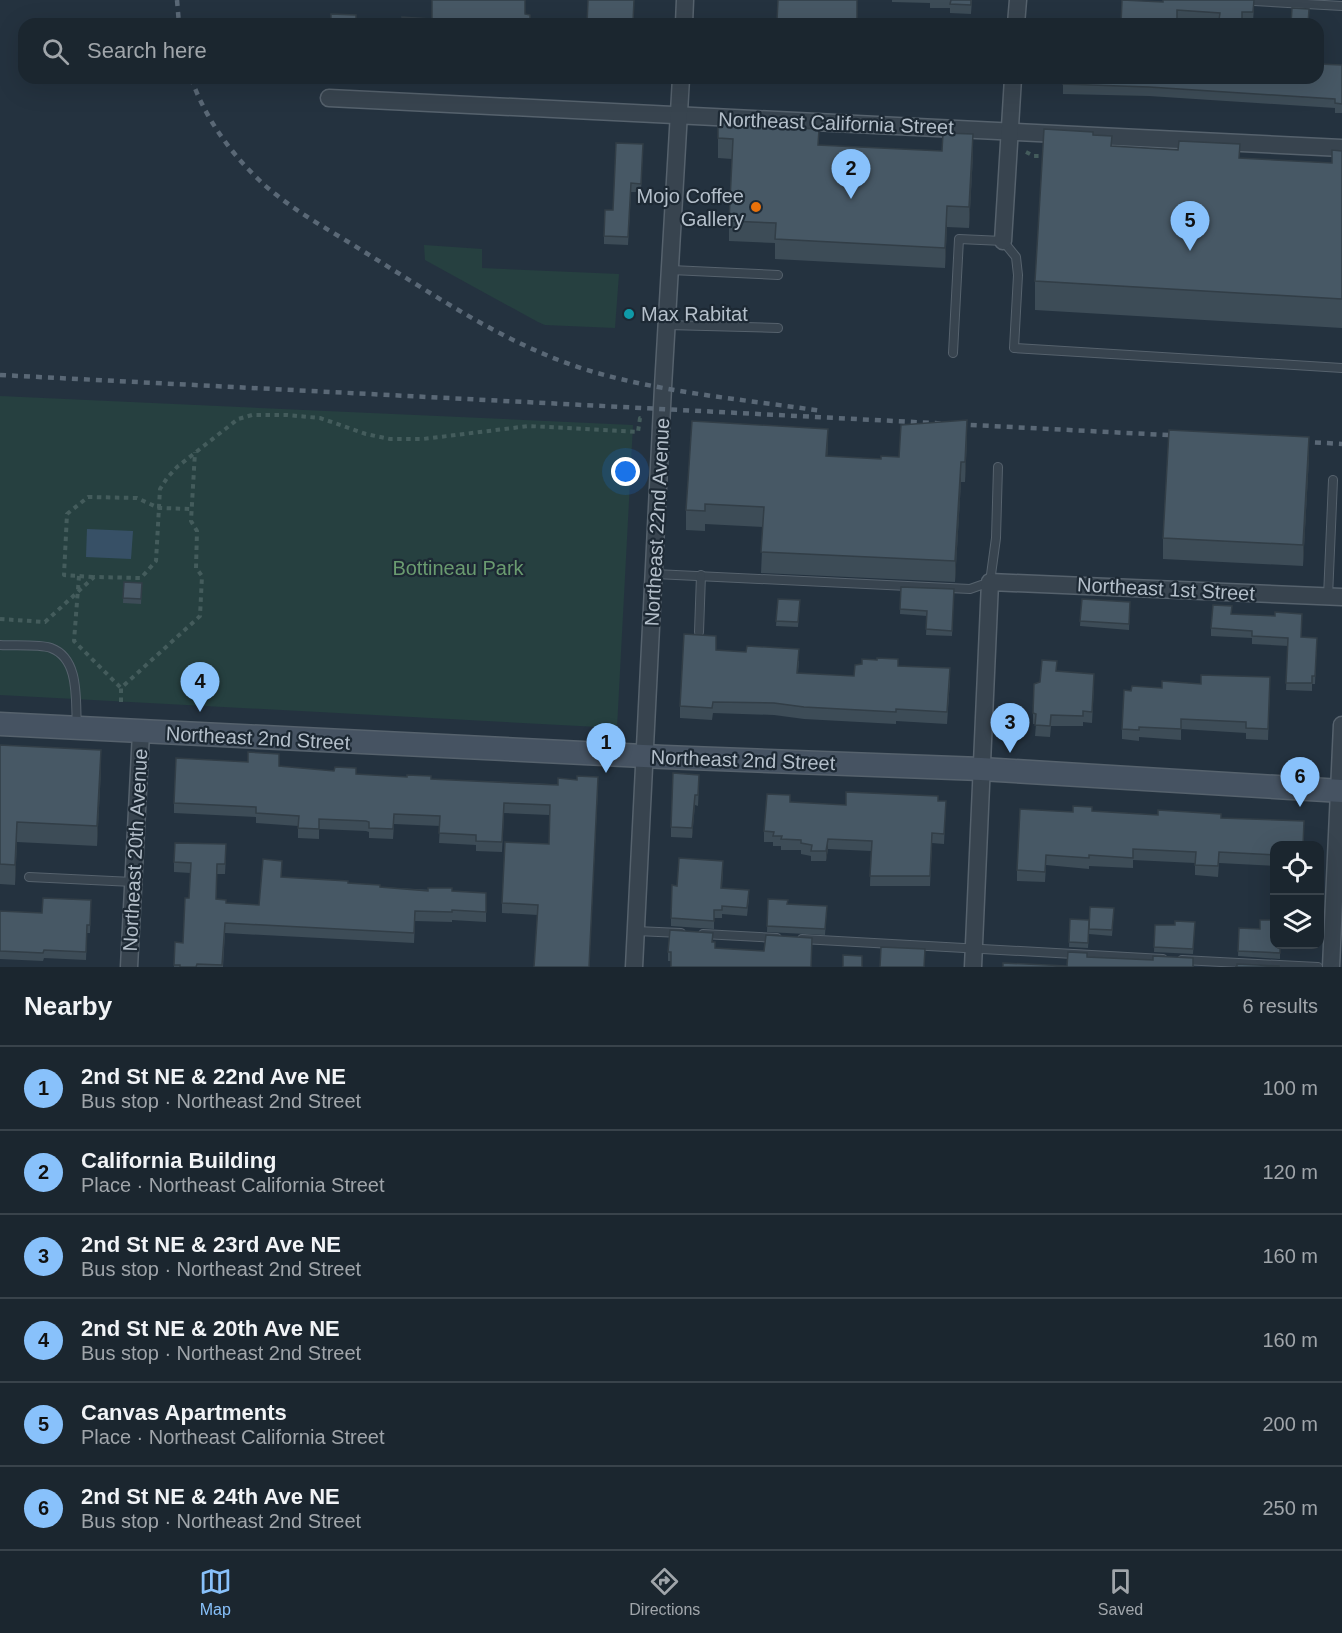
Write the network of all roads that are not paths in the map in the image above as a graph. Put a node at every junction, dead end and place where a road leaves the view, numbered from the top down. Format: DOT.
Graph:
graph roads {
  1 [pos="685,0"];
  2 [pos="1018,0"];
  3 [pos="1236,0"];
  4 [pos="1342,6"];
  5 [pos="684,18"];
  6 [pos="1016,18"];
  7 [pos="681,84"];
  8 [pos="1013,84"];
  9 [pos="329,98"];
  10 [pos="679,116"];
  11 [pos="1010,130"];
  12 [pos="1342,148"];
  13 [pos="1003,241"];
  14 [pos="671,270"];
  15 [pos="778,275"];
  16 [pos="667,325"];
  17 [pos="778,328"];
  18 [pos="953,353"];
  19 [pos="1342,368"];
  20 [pos="998,467"];
  21 [pos="1334,480"];
  22 [pos="655,573"];
  23 [pos="701,575"];
  24 [pos="990,582"];
  25 [pos="1335,597"];
  26 [pos="699,632"];
  27 [pos="0,645"];
  28 [pos="0,724"];
  29 [pos="1342,725"];
  30 [pos="77,729"];
  31 [pos="141,732"];
  32 [pos="646,756"];
  33 [pos="981,769"];
  34 [pos="1341,791"];
  35 [pos="29,877"];
  36 [pos="134,882"];
  37 [pos="636,931"];
  38 [pos="685,933"];
  39 [pos="697,934"];
  40 [pos="781,938"];
  41 [pos="793,939"];
  42 [pos="974,948"];
  43 [pos="129,967"];
  44 [pos="634,967"];
  45 [pos="973,967"];
  46 [pos="1318,967"];
  47 [pos="1331,967"];
  1 -- 5 [label="street"];
  2 -- 6 [label="street"];
  3 -- 4 [label="lane"];
  7 -- 10 [label="street, Northeast 22nd Avenue"];
  8 -- 11 [label="street"];
  9 -- 10 [label="street, Northeast California Street"];
  10 -- 11 [label="street, Northeast California Street"];
  10 -- 14 [label="street, Northeast 22nd Avenue"];
  11 -- 12 [label="street, Northeast California Street"];
  11 -- 13 [label="street"];
  13 -- 18 [label="lane"];
  13 -- 19 [label="lane"];
  14 -- 15 [label="lane"];
  14 -- 16 [label="street, Northeast 22nd Avenue"];
  16 -- 17 [label="lane"];
  16 -- 22 [label="street, Northeast 22nd Avenue"];
  20 -- 24 [label="lane"];
  21 -- 25 [label="lane"];
  22 -- 23 [label="lane"];
  22 -- 32 [label="street, Northeast 22nd Avenue"];
  23 -- 24 [label="lane"];
  23 -- 26 [label="lane"];
  24 -- 25 [label="street, Northeast 1st Street"];
  24 -- 33 [label="street"];
  27 -- 30 [label="lane"];
  28 -- 30 [label="street, Northeast 2nd Street"];
  29 -- 34 [label="street"];
  30 -- 31 [label="street, Northeast 2nd Street"];
  31 -- 32 [label="street, Northeast 2nd Street"];
  31 -- 36 [label="street, Northeast 20th Avenue"];
  32 -- 33 [label="street, Northeast 2nd Street"];
  32 -- 37 [label="street, Northeast 22nd Avenue"];
  33 -- 34 [label="street, Northeast 2nd Street"];
  33 -- 42 [label="street"];
  34 -- 47 [label="street"];
  35 -- 36 [label="lane"];
  36 -- 43 [label="street, Northeast 20th Avenue"];
  37 -- 38 [label="lane"];
  37 -- 44 [label="street, Northeast 22nd Avenue"];
  39 -- 40 [label="lane"];
  41 -- 42 [label="lane"];
  42 -- 45 [label="street"];
  42 -- 46 [label="lane"];
}
